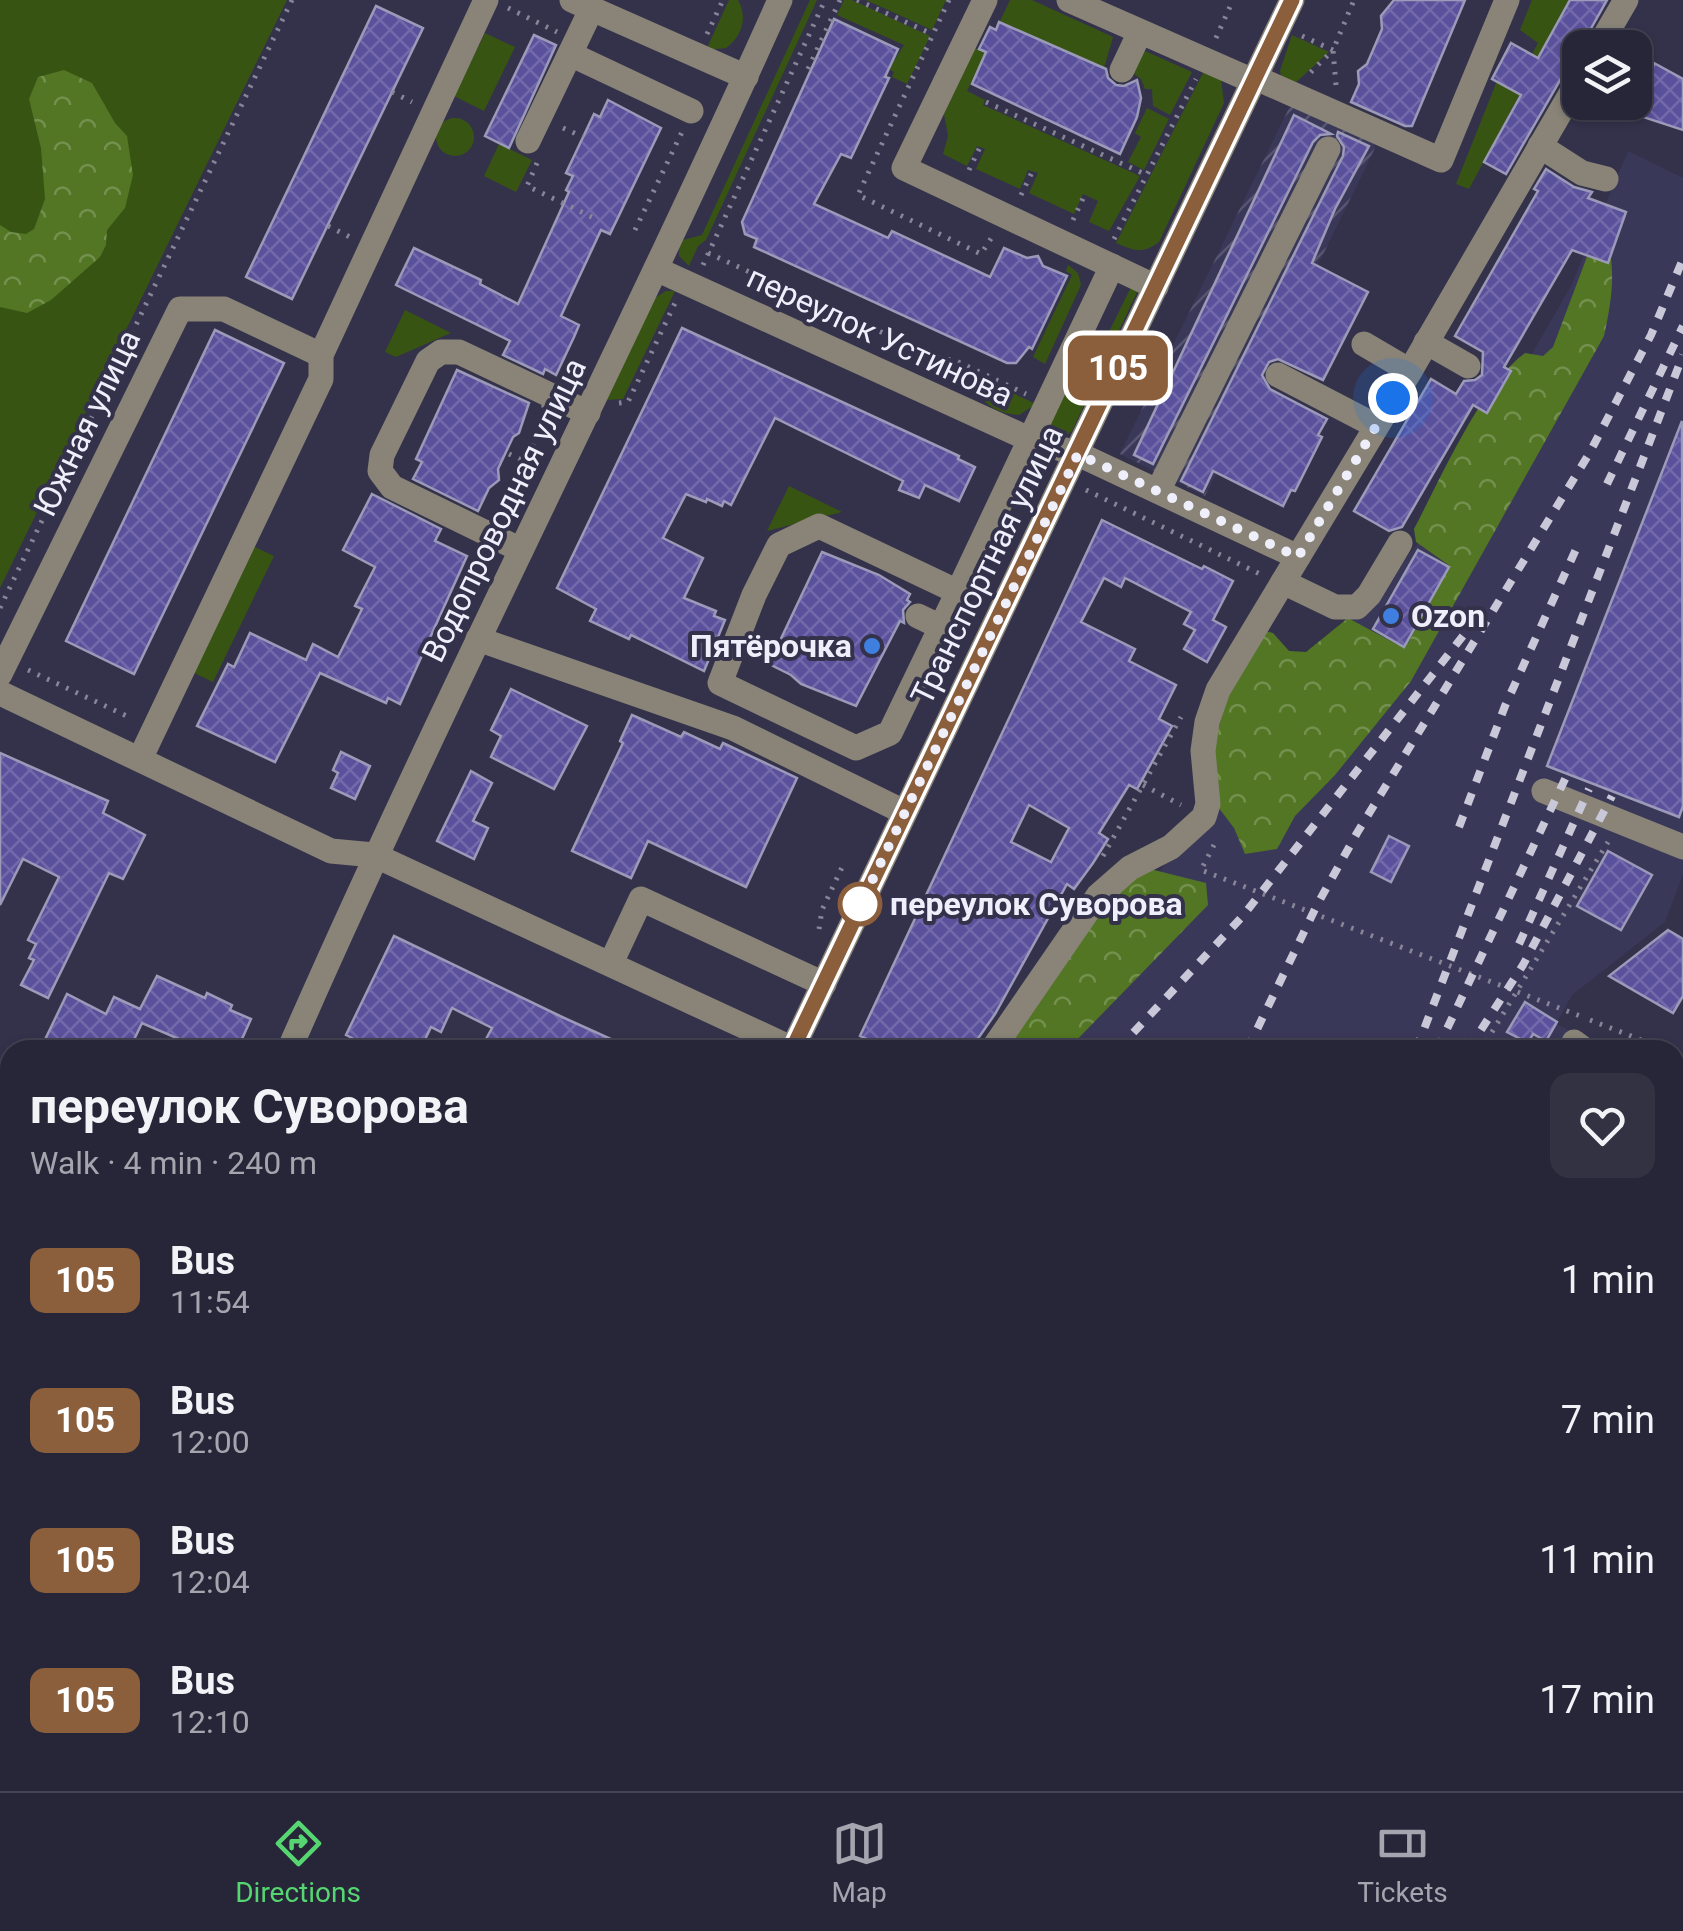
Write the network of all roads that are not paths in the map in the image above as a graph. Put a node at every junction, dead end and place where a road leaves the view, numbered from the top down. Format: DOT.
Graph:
graph roads {
  1 [pos="489,0"];
  2 [pos="780,0"];
  3 [pos="985,0"];
  4 [pos="1069,0"];
  5 [pos="1292,0"];
  6 [pos="1506,0"];
  7 [pos="1626,0"];
  8 [pos="582,4"];
  9 [pos="1608,30"];
  10 [pos="1140,32"];
  11 [pos="565,44"];
  12 [pos="1122,70"];
  13 [pos="746,77"];
  14 [pos="1254,79"];
  15 [pos="1562,109"];
  16 [pos="691,111"];
  17 [pos="1540,146"];
  18 [pos="535,148"];
  19 [pos="1328,149"];
  20 [pos="1606,180"];
  21 [pos="1108,263"];
  22 [pos="656,269"];
  23 [pos="1156,286"];
  24 [pos="1426,342"];
  25 [pos="1364,344"];
  26 [pos="321,355"];
  27 [pos="1468,366"];
  28 [pos="1410,371"];
  29 [pos="1278,376"];
  30 [pos="590,408"];
  31 [pos="1376,426"];
  32 [pos="1029,439"];
  33 [pos="1078,454"];
  34 [pos="1158,491"];
  35 [pos="1400,543"];
  36 [pos="521,550"];
  37 [pos="1298,557"];
  38 [pos="1273,579"];
  39 [pos="958,592"];
  40 [pos="478,639"];
  41 [pos="4,667"];
  42 [pos="0,693"];
  43 [pos="795,719"];
  44 [pos="780,751"];
  45 [pos="140,760"];
  46 [pos="1544,792"];
  47 [pos="904,812"];
  48 [pos="1683,847"];
  49 [pos="374,855"];
  50 [pos="611,963"];
  51 [pos="824,984"];
  52 [pos="293,1040"];
  53 [pos="774,1040"];
  54 [pos="797,1040"];
  55 [pos="999,1040"];
  1 -- 26 [label="street"];
  2 -- 13 [label="street, Водопроводная улица"];
  3 -- 21 [label="street"];
  4 -- 10 [label="street"];
  5 -- 14 [label="street, Транспортная улица"];
  6 -- 14 [label="street"];
  7 -- 9 [label="street"];
  8 -- 11 [label="street"];
  8 -- 13 [label="street"];
  10 -- 12 [label="street"];
  10 -- 14 [label="street"];
  11 -- 16 [label="street"];
  11 -- 18 [label="street"];
  13 -- 22 [label="street, Водопроводная улица"];
  14 -- 23 [label="street, Транспортная улица"];
  15 -- 17 [label="street"];
  17 -- 20 [label="street"];
  17 -- 24 [label="street"];
  19 -- 34 [label="street"];
  21 -- 23 [label="street"];
  21 -- 32 [label="street"];
  22 -- 30 [label="street, Водопроводная улица"];
  22 -- 32 [label="street, переулок Устинова"];
  23 -- 33 [label="street, Транспортная улица"];
  24 -- 27 [label="street"];
  24 -- 28 [label="street"];
  25 -- 28 [label="street"];
  26 -- 41 [label="street, Южная улица"];
  26 -- 45 [label="street"];
  28 -- 31 [label="street"];
  29 -- 31 [label="street"];
  30 -- 36 [label="street, Водопроводная улица"];
  30 -- 36 [label="street"];
  31 -- 37 [label="street"];
  32 -- 33 [label="street, переулок Устинова"];
  32 -- 39 [label="street"];
  33 -- 34 [label="street, переулок Устинова"];
  33 -- 47 [label="street, Транспортная улица"];
  34 -- 37 [label="street, переулок Устинова"];
  35 -- 38 [label="street"];
  36 -- 40 [label="street, Водопроводная улица"];
  37 -- 38 [label="street"];
  38 -- 55 [label="street"];
  39 -- 43 [label="street"];
  39 -- 43 [label="street"];
  40 -- 44 [label="street"];
  40 -- 49 [label="street, Водопроводная улица"];
  42 -- 45 [label="street"];
  43 -- 44 [label="street"];
  44 -- 47 [label="street"];
  45 -- 49 [label="street"];
  46 -- 48 [label="street"];
  47 -- 51 [label="street, Транспортная улица"];
  49 -- 50 [label="street"];
  49 -- 52 [label="street, Водопроводная улица"];
  50 -- 51 [label="street"];
  50 -- 53 [label="street"];
  51 -- 54 [label="street, Транспортная улица"];
}
